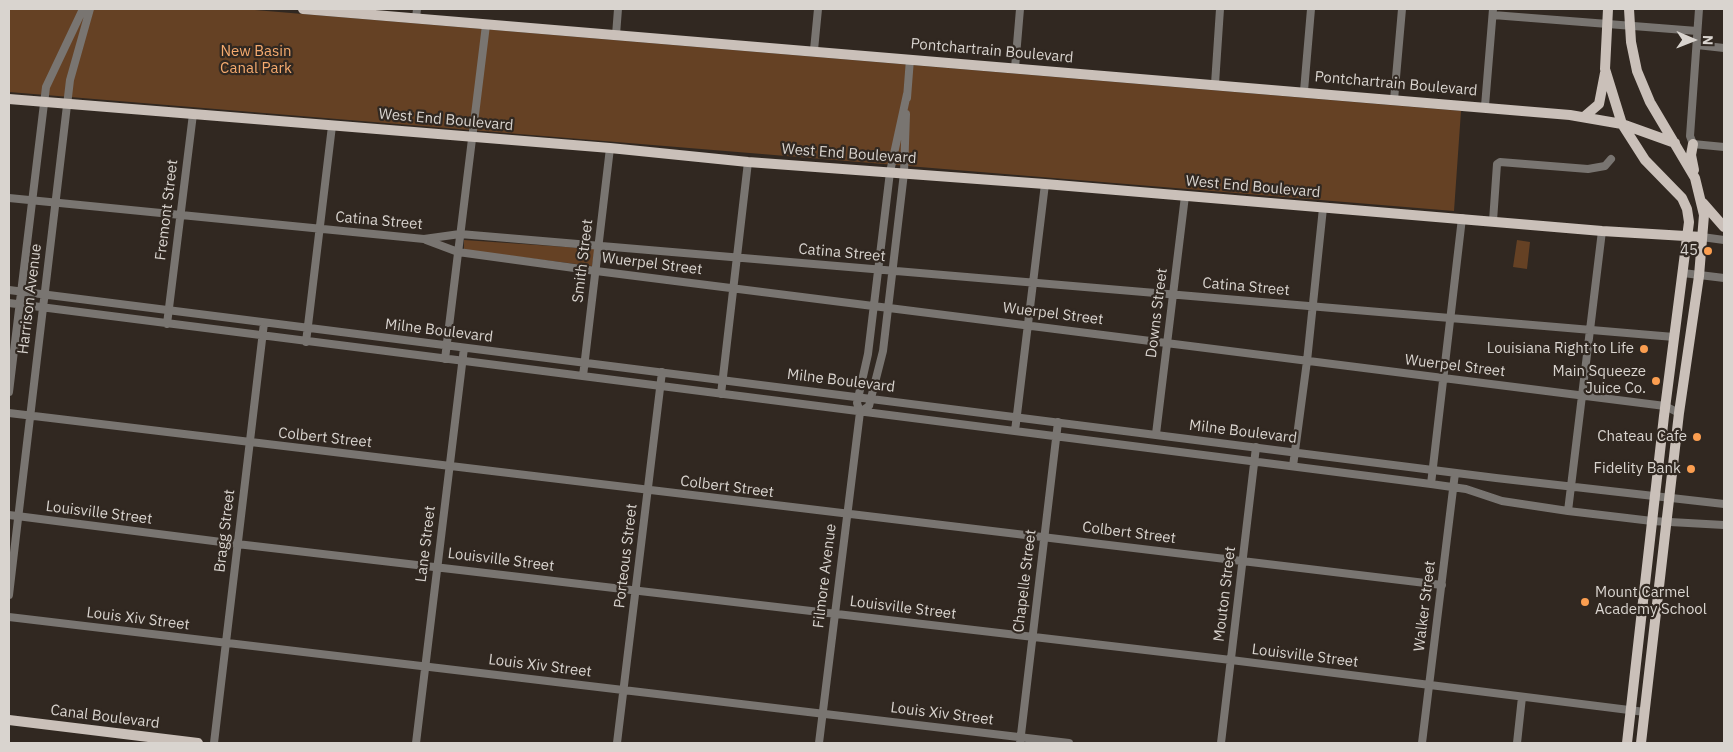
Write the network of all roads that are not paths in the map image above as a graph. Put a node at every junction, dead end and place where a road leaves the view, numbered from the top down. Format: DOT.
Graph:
graph roads {
  1 [pos="84,9"];
  2 [pos="90,9"];
  3 [pos="303,9"];
  4 [pos="618,9"];
  5 [pos="818,9"];
  6 [pos="1020,9"];
  7 [pos="1220,9"];
  8 [pos="1311,9"];
  9 [pos="1402,9"];
  10 [pos="1608,9"];
  11 [pos="1629,9"];
  12 [pos="1699,9"];
  13 [pos="362,11"];
  14 [pos="1493,12"];
  15 [pos="416,14"];
  16 [pos="486,24"];
  17 [pos="1606,24"];
  18 [pos="1630,25"];
  19 [pos="1697,31"];
  20 [pos="616,35"];
  21 [pos="1696,45"];
  22 [pos="1724,48"];
  23 [pos="814,50"];
  24 [pos="910,59"];
  25 [pos="1015,68"];
  26 [pos="1605,69"];
  27 [pos="1215,84"];
  28 [pos="1304,91"];
  29 [pos="907,94"];
  30 [pos="9,99"];
  31 [pos="1394,100"];
  32 [pos="44,102"];
  33 [pos="68,104"];
  34 [pos="1485,106"];
  35 [pos="193,114"];
  36 [pos="1585,116"];
  37 [pos="1622,124"];
  38 [pos="332,126"];
  39 [pos="472,138"];
  40 [pos="1675,143"];
  41 [pos="1693,144"];
  42 [pos="1724,147"];
  43 [pos="610,148"];
  44 [pos="1611,159"];
  45 [pos="748,162"];
  46 [pos="890,172"];
  47 [pos="904,173"];
  48 [pos="1695,178"];
  49 [pos="1045,184"];
  50 [pos="1185,196"];
  51 [pos="9,198"];
  52 [pos="32,200"];
  53 [pos="1702,201"];
  54 [pos="56,203"];
  55 [pos="1323,208"];
  56 [pos="180,215"];
  57 [pos="1462,218"];
  58 [pos="1494,221"];
  59 [pos="1724,227"];
  60 [pos="320,229"];
  61 [pos="1602,231"];
  62 [pos="460,234"];
  63 [pos="1688,236"];
  64 [pos="1724,236"];
  65 [pos="1702,237"];
  66 [pos="424,240"];
  67 [pos="1724,240"];
  68 [pos="599,246"];
  69 [pos="458,252"];
  70 [pos="738,258"];
  71 [pos="878,270"];
  72 [pos="596,271"];
  73 [pos="894,271"];
  74 [pos="1683,273"];
  75 [pos="1699,276"];
  76 [pos="1724,278"];
  77 [pos="1034,282"];
  78 [pos="735,289"];
  79 [pos="9,290"];
  80 [pos="21,291"];
  81 [pos="45,294"];
  82 [pos="1174,294"];
  83 [pos="9,303"];
  84 [pos="19,305"];
  85 [pos="875,307"];
  86 [pos="1313,307"];
  87 [pos="43,308"];
  88 [pos="889,308"];
  89 [pos="169,310"];
  90 [pos="1451,317"];
  91 [pos="264,323"];
  92 [pos="167,324"];
  93 [pos="1029,325"];
  94 [pos="307,328"];
  95 [pos="1591,329"];
  96 [pos="262,336"];
  97 [pos="1674,337"];
  98 [pos="306,342"];
  99 [pos="1167,342"];
  100 [pos="446,345"];
  101 [pos="464,348"];
  102 [pos="445,358"];
  103 [pos="462,361"];
  104 [pos="1307,361"];
  105 [pos="585,362"];
  106 [pos="662,372"];
  107 [pos="583,376"];
  108 [pos="1444,379"];
  109 [pos="724,380"];
  110 [pos="660,386"];
  111 [pos="9,392"];
  112 [pos="721,394"];
  113 [pos="1584,396"];
  114 [pos="858,397"];
  115 [pos="872,399"];
  116 [pos="1665,406"];
  117 [pos="860,412"];
  118 [pos="9,413"];
  119 [pos="1680,413"];
  120 [pos="30,415"];
  121 [pos="1017,417"];
  122 [pos="1058,422"];
  123 [pos="1015,431"];
  124 [pos="1156,434"];
  125 [pos="1057,436"];
  126 [pos="250,443"];
  127 [pos="1256,447"];
  128 [pos="1295,452"];
  129 [pos="1254,462"];
  130 [pos="449,466"];
  131 [pos="1293,466"];
  132 [pos="1433,469"];
  133 [pos="1455,473"];
  134 [pos="1431,484"];
  135 [pos="1454,487"];
  136 [pos="1571,487"];
  137 [pos="647,491"];
  138 [pos="1655,496"];
  139 [pos="1670,498"];
  140 [pos="1724,504"];
  141 [pos="1568,511"];
  142 [pos="846,514"];
  143 [pos="9,515"];
  144 [pos="18,516"];
  145 [pos="1668,520"];
  146 [pos="1652,521"];
  147 [pos="1724,525"];
  148 [pos="1044,537"];
  149 [pos="237,544"];
  150 [pos="1243,560"];
  151 [pos="437,566"];
  152 [pos="1442,585"];
  153 [pos="635,592"];
  154 [pos="9,594"];
  155 [pos="835,613"];
  156 [pos="9,616"];
  157 [pos="1032,637"];
  158 [pos="227,644"];
  159 [pos="1231,660"];
  160 [pos="425,666"];
  161 [pos="1429,686"];
  162 [pos="624,690"];
  163 [pos="1522,697"];
  164 [pos="1630,710"];
  165 [pos="1645,712"];
  166 [pos="823,714"];
  167 [pos="9,720"];
  168 [pos="1020,740"];
  169 [pos="198,743"];
  170 [pos="214,743"];
  171 [pos="416,743"];
  172 [pos="617,743"];
  173 [pos="819,743"];
  174 [pos="1069,743"];
  175 [pos="1221,743"];
  176 [pos="1422,743"];
  177 [pos="1516,743"];
  178 [pos="1627,743"];
  179 [pos="1641,743"];
  1 -- 32 [label="street, Harrison Avenue"];
  2 -- 33 [label="street, Harrison Avenue"];
  3 -- 13 [label="main road, Pontchartrain Boulevard"];
  4 -- 20 [label="street"];
  5 -- 23 [label="street"];
  6 -- 25 [label="street"];
  7 -- 27 [label="street"];
  8 -- 28 [label="street"];
  9 -- 31 [label="street"];
  10 -- 17 [label="main road"];
  11 -- 18 [label="main road"];
  12 -- 19 [label="street"];
  13 -- 15 [label="main road, Pontchartrain Boulevard"];
  14 -- 17 [label="street"];
  14 -- 34 [label="street"];
  15 -- 16 [label="main road, Pontchartrain Boulevard"];
  16 -- 20 [label="main road, Pontchartrain Boulevard"];
  16 -- 39 [label="street"];
  17 -- 18 [label="street"];
  17 -- 26 [label="main road"];
  18 -- 19 [label="street"];
  18 -- 40 [label="main road"];
  19 -- 21 [label="street"];
  20 -- 23 [label="main road, Pontchartrain Boulevard"];
  21 -- 22 [label="street"];
  21 -- 41 [label="street"];
  23 -- 24 [label="main road, Pontchartrain Boulevard"];
  24 -- 25 [label="main road, Pontchartrain Boulevard"];
  24 -- 29 [label="street, Filmore Avenue"];
  25 -- 27 [label="main road, Pontchartrain Boulevard"];
  26 -- 36 [label="main road"];
  26 -- 37 [label="main road"];
  27 -- 28 [label="main road, Pontchartrain Boulevard"];
  28 -- 31 [label="main road, Pontchartrain Boulevard"];
  29 -- 46 [label="street, Filmore Avenue"];
  29 -- 47 [label="street, Filmore Avenue"];
  30 -- 32 [label="main road, West End Boulevard"];
  31 -- 34 [label="main road, Pontchartrain Boulevard"];
  32 -- 33 [label="main road, West End Boulevard"];
  32 -- 52 [label="street, Harrison Avenue"];
  33 -- 35 [label="main road, West End Boulevard"];
  33 -- 54 [label="street, Harrison Avenue"];
  34 -- 36 [label="main road, Pontchartrain Boulevard"];
  35 -- 38 [label="main road, West End Boulevard"];
  35 -- 56 [label="street, Fremont Street"];
  36 -- 37 [label="main road, Pontchartrain Boulevard"];
  37 -- 40 [label="main road, Pontchartrain Boulevard"];
  37 -- 63 [label="main road"];
  38 -- 39 [label="main road, West End Boulevard"];
  38 -- 60 [label="street"];
  39 -- 43 [label="main road, West End Boulevard"];
  39 -- 62 [label="street"];
  40 -- 48 [label="main road"];
  41 -- 42 [label="street"];
  41 -- 48 [label="main road"];
  43 -- 45 [label="main road, West End Boulevard"];
  43 -- 68 [label="street, Smith Street"];
  44 -- 58 [label="street"];
  45 -- 46 [label="main road, West End Boulevard"];
  45 -- 70 [label="street"];
  46 -- 47 [label="main road, West End Boulevard"];
  46 -- 71 [label="street, Filmore Avenue"];
  47 -- 49 [label="main road, West End Boulevard"];
  47 -- 73 [label="street, Filmore Avenue"];
  48 -- 53 [label="main road"];
  49 -- 50 [label="main road, West End Boulevard"];
  49 -- 77 [label="street"];
  50 -- 55 [label="main road, West End Boulevard"];
  50 -- 82 [label="street, Downs Street"];
  51 -- 52 [label="street, Catina Street"];
  52 -- 54 [label="street, Catina Street"];
  52 -- 80 [label="street, Harrison Avenue"];
  53 -- 59 [label="main road"];
  53 -- 65 [label="main road"];
  54 -- 56 [label="street, Catina Street"];
  54 -- 81 [label="street, Harrison Avenue"];
  55 -- 57 [label="main road, West End Boulevard"];
  55 -- 86 [label="street"];
  56 -- 60 [label="street, Catina Street"];
  56 -- 89 [label="street, Fremont Street"];
  57 -- 58 [label="main road, West End Boulevard"];
  57 -- 90 [label="street"];
  58 -- 61 [label="main road, West End Boulevard"];
  60 -- 66 [label="street, Catina Street"];
  60 -- 94 [label="street"];
  61 -- 63 [label="main road, West End Boulevard"];
  61 -- 95 [label="street"];
  62 -- 66 [label="street, Catina Street"];
  62 -- 68 [label="street, Catina Street"];
  62 -- 69 [label="street"];
  63 -- 65 [label="main road, West End Boulevard"];
  63 -- 74 [label="main road"];
  64 -- 65 [label="street"];
  65 -- 67 [label="street"];
  65 -- 75 [label="main road"];
  66 -- 69 [label="street, Wuerpel Street"];
  68 -- 70 [label="street, Catina Street"];
  68 -- 72 [label="street, Smith Street"];
  69 -- 72 [label="street, Wuerpel Street"];
  69 -- 100 [label="street"];
  70 -- 71 [label="street, Catina Street"];
  70 -- 78 [label="street"];
  71 -- 73 [label="street, Catina Street"];
  71 -- 85 [label="street, Filmore Avenue"];
  72 -- 78 [label="street, Wuerpel Street"];
  72 -- 105 [label="street, Smith Street"];
  73 -- 77 [label="street, Catina Street"];
  73 -- 88 [label="street, Filmore Avenue"];
  74 -- 75 [label="street"];
  74 -- 97 [label="main road"];
  75 -- 76 [label="street"];
  75 -- 119 [label="main road"];
  77 -- 82 [label="street, Catina Street"];
  77 -- 93 [label="street"];
  78 -- 85 [label="street, Wuerpel Street"];
  78 -- 109 [label="street"];
  79 -- 80 [label="street, Milne Boulevard"];
  80 -- 81 [label="street, Milne Boulevard"];
  80 -- 84 [label="street, Harrison Avenue"];
  81 -- 87 [label="street, Harrison Avenue"];
  81 -- 89 [label="street, Milne Boulevard"];
  82 -- 86 [label="street, Catina Street"];
  82 -- 99 [label="street, Downs Street"];
  83 -- 84 [label="street, Milne Boulevard"];
  84 -- 87 [label="street, Milne Boulevard"];
  84 -- 111 [label="street, Harrison Avenue"];
  85 -- 88 [label="street, Wuerpel Street"];
  85 -- 114 [label="street, Filmore Avenue"];
  86 -- 90 [label="street, Catina Street"];
  86 -- 104 [label="street"];
  87 -- 92 [label="street, Milne Boulevard"];
  87 -- 120 [label="street, Harrison Avenue"];
  88 -- 93 [label="street, Wuerpel Street"];
  88 -- 115 [label="street, Filmore Avenue"];
  89 -- 91 [label="street, Milne Boulevard"];
  89 -- 92 [label="street, Fremont Street"];
  90 -- 95 [label="street, Catina Street"];
  90 -- 108 [label="street"];
  91 -- 94 [label="street, Milne Boulevard"];
  91 -- 96 [label="street, Bragg Street"];
  92 -- 96 [label="street, Milne Boulevard"];
  93 -- 99 [label="street, Wuerpel Street"];
  93 -- 121 [label="street"];
  94 -- 98 [label="street"];
  94 -- 100 [label="street, Milne Boulevard"];
  95 -- 97 [label="street, Catina Street"];
  95 -- 113 [label="street"];
  96 -- 98 [label="street, Milne Boulevard"];
  96 -- 126 [label="street, Bragg Street"];
  97 -- 116 [label="main road"];
  98 -- 102 [label="street, Milne Boulevard"];
  99 -- 104 [label="street, Wuerpel Street"];
  99 -- 124 [label="street, Downs Street"];
  100 -- 101 [label="street, Milne Boulevard"];
  100 -- 102 [label="street"];
  101 -- 103 [label="street, Lane Street"];
  101 -- 105 [label="street, Milne Boulevard"];
  102 -- 103 [label="street, Milne Boulevard"];
  103 -- 107 [label="street, Milne Boulevard"];
  103 -- 130 [label="street, Lane Street"];
  104 -- 108 [label="street, Wuerpel Street"];
  104 -- 128 [label="street"];
  105 -- 106 [label="street, Milne Boulevard"];
  105 -- 107 [label="street, Smith Street"];
  106 -- 109 [label="street, Milne Boulevard"];
  106 -- 110 [label="street, Porteous Street"];
  107 -- 110 [label="street, Milne Boulevard"];
  108 -- 113 [label="street, Wuerpel Street"];
  108 -- 132 [label="street"];
  109 -- 112 [label="street"];
  109 -- 114 [label="street, Milne Boulevard"];
  110 -- 112 [label="street, Milne Boulevard"];
  110 -- 137 [label="street, Porteous Street"];
  112 -- 117 [label="street, Milne Boulevard"];
  113 -- 116 [label="street, Wuerpel Street"];
  113 -- 136 [label="street"];
  114 -- 115 [label="street, Milne Boulevard"];
  114 -- 117 [label="street, Filmore Avenue"];
  115 -- 117 [label="street, Filmore Avenue"];
  115 -- 121 [label="street, Milne Boulevard"];
  116 -- 119 [label="street, Wuerpel Street"];
  116 -- 138 [label="main road"];
  117 -- 123 [label="street, Milne Boulevard"];
  117 -- 142 [label="street, Filmore Avenue"];
  118 -- 120 [label="street, Colbert Street"];
  119 -- 139 [label="main road"];
  120 -- 126 [label="street, Colbert Street"];
  120 -- 144 [label="street, Harrison Avenue"];
  121 -- 122 [label="street, Milne Boulevard"];
  121 -- 123 [label="street"];
  122 -- 124 [label="street, Milne Boulevard"];
  122 -- 125 [label="street, Chapelle Street"];
  123 -- 125 [label="street, Milne Boulevard"];
  124 -- 127 [label="street, Milne Boulevard"];
  125 -- 129 [label="street, Milne Boulevard"];
  125 -- 148 [label="street, Chapelle Street"];
  126 -- 130 [label="street, Colbert Street"];
  126 -- 149 [label="street, Bragg Street"];
  127 -- 128 [label="street, Milne Boulevard"];
  127 -- 129 [label="street, Mouton Street"];
  128 -- 131 [label="street"];
  128 -- 132 [label="street, Milne Boulevard"];
  129 -- 131 [label="street, Milne Boulevard"];
  129 -- 150 [label="street, Mouton Street"];
  130 -- 137 [label="street, Colbert Street"];
  130 -- 151 [label="street, Lane Street"];
  131 -- 134 [label="street, Milne Boulevard"];
  132 -- 133 [label="street, Milne Boulevard"];
  132 -- 134 [label="street"];
  133 -- 135 [label="street, Walker Street"];
  133 -- 136 [label="street, Milne Boulevard"];
  134 -- 135 [label="street, Milne Boulevard"];
  135 -- 141 [label="street, Milne Boulevard"];
  135 -- 152 [label="street, Walker Street"];
  136 -- 138 [label="street, Milne Boulevard"];
  136 -- 141 [label="street"];
  137 -- 142 [label="street, Colbert Street"];
  137 -- 153 [label="street, Porteous Street"];
  138 -- 139 [label="street, Milne Boulevard"];
  138 -- 146 [label="main road"];
  139 -- 140 [label="street, Milne Boulevard"];
  139 -- 145 [label="main road"];
  141 -- 146 [label="street, Milne Boulevard"];
  142 -- 148 [label="street, Colbert Street"];
  142 -- 155 [label="street, Filmore Avenue"];
  143 -- 144 [label="street, Louisville Street"];
  144 -- 149 [label="street, Louisville Street"];
  144 -- 154 [label="street, Harrison Avenue"];
  145 -- 146 [label="street, Milne Boulevard"];
  145 -- 147 [label="street, Milne Boulevard"];
  145 -- 165 [label="main road"];
  146 -- 164 [label="main road"];
  148 -- 150 [label="street, Colbert Street"];
  148 -- 157 [label="street, Chapelle Street"];
  149 -- 151 [label="street, Louisville Street"];
  149 -- 158 [label="street, Bragg Street"];
  150 -- 152 [label="street, Colbert Street"];
  150 -- 159 [label="street, Mouton Street"];
  151 -- 153 [label="street, Louisville Street"];
  151 -- 160 [label="street, Lane Street"];
  152 -- 161 [label="street, Walker Street"];
  153 -- 155 [label="street, Louisville Street"];
  153 -- 162 [label="street, Porteous Street"];
  155 -- 157 [label="street, Louisville Street"];
  155 -- 166 [label="street, Filmore Avenue"];
  156 -- 158 [label="street, Louis Xiv Street"];
  157 -- 159 [label="street, Louisville Street"];
  157 -- 168 [label="street, Chapelle Street"];
  158 -- 160 [label="street, Louis Xiv Street"];
  158 -- 170 [label="street, Bragg Street"];
  159 -- 161 [label="street, Louisville Street"];
  159 -- 175 [label="street, Mouton Street"];
  160 -- 162 [label="street, Louis Xiv Street"];
  160 -- 171 [label="street, Lane Street"];
  161 -- 163 [label="street, Louisville Street"];
  161 -- 176 [label="street, Walker Street"];
  162 -- 166 [label="street, Louis Xiv Street"];
  162 -- 172 [label="street, Porteous Street"];
  163 -- 164 [label="street, Louisville Street"];
  163 -- 177 [label="street"];
  164 -- 165 [label="street, Louisville Street"];
  164 -- 178 [label="main road"];
  165 -- 179 [label="main road"];
  166 -- 168 [label="street, Louis Xiv Street"];
  166 -- 173 [label="street, Filmore Avenue"];
  167 -- 169 [label="main road, Canal Boulevard"];
  168 -- 174 [label="street, Louis Xiv Street"];
}
